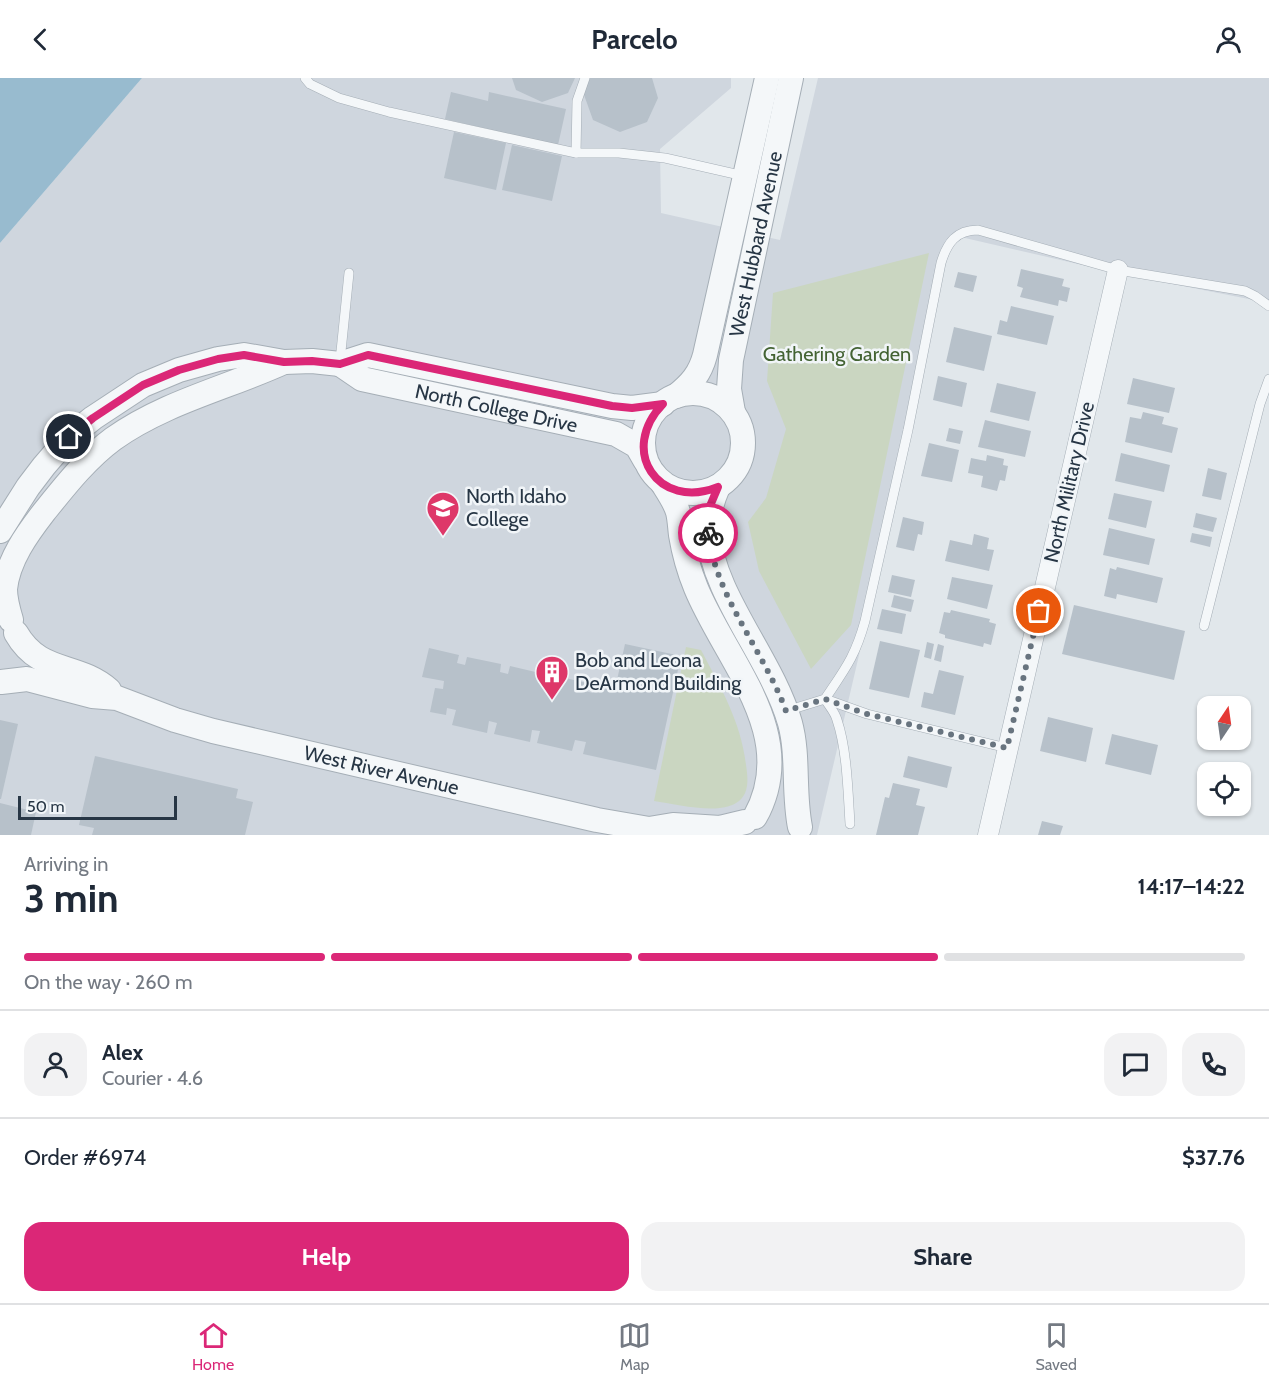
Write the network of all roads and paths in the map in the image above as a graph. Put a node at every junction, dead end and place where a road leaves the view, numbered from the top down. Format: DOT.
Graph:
graph roads {
  1 [pos="305,78"];
  2 [pos="585,78"];
  3 [pos="767,78"];
  4 [pos="792,78"];
  5 [pos="576,153"];
  6 [pos="745,176"];
  7 [pos="1118,270"];
  8 [pos="349,273"];
  9 [pos="1269,306"];
  10 [pos="284,362"];
  11 [pos="340,364"];
  12 [pos="1269,379"];
  13 [pos="669,400"];
  14 [pos="733,412"];
  15 [pos="645,460"];
  16 [pos="663,484"];
  17 [pos="718,487"];
  18 [pos="0,531"];
  19 [pos="9,620"];
  20 [pos="1204,626"];
  21 [pos="0,683"];
  22 [pos="117,698"];
  23 [pos="825,699"];
  24 [pos="786,711"];
  25 [pos="1007,748"];
  26 [pos="850,824"];
  27 [pos="744,825"];
  28 [pos="803,831"];
  29 [pos="653,832"];
  30 [pos="988,835"];
  1 -- 5 [label="lane"];
  2 -- 5 [label="lane"];
  3 -- 6 [label="street, West Hubbard Avenue"];
  4 -- 14 [label="street, West Hubbard Avenue"];
  5 -- 6 [label="lane"];
  6 -- 13 [label="street, West Hubbard Avenue"];
  7 -- 9 [label="lane"];
  7 -- 23 [label="lane"];
  7 -- 25 [label="street, North Military Drive"];
  8 -- 11 [label="lane"];
  10 -- 11 [label="street, North College Drive"];
  10 -- 18 [label="street, North College Drive"];
  10 -- 19 [label="street, North College Drive"];
  11 -- 13 [label="street, North College Drive"];
  11 -- 15 [label="street, North College Drive"];
  12 -- 20 [label="lane"];
  13 -- 14 [label="street"];
  13 -- 15 [label="street"];
  14 -- 17 [label="street"];
  15 -- 16 [label="street"];
  16 -- 17 [label="street"];
  16 -- 27 [label="street"];
  17 -- 24 [label="street"];
  19 -- 21 [label="street"];
  19 -- 22 [label="street, West River Avenue"];
  21 -- 22 [label="street, West River Avenue"];
  22 -- 29 [label="street, West River Avenue"];
  23 -- 24 [label="lane"];
  23 -- 25 [label="lane"];
  23 -- 26 [label="lane"];
  24 -- 28 [label="street"];
  25 -- 30 [label="street, North Military Drive"];
  27 -- 28 [label="street, West River Avenue"];
  27 -- 29 [label="street, West River Avenue"];
}
